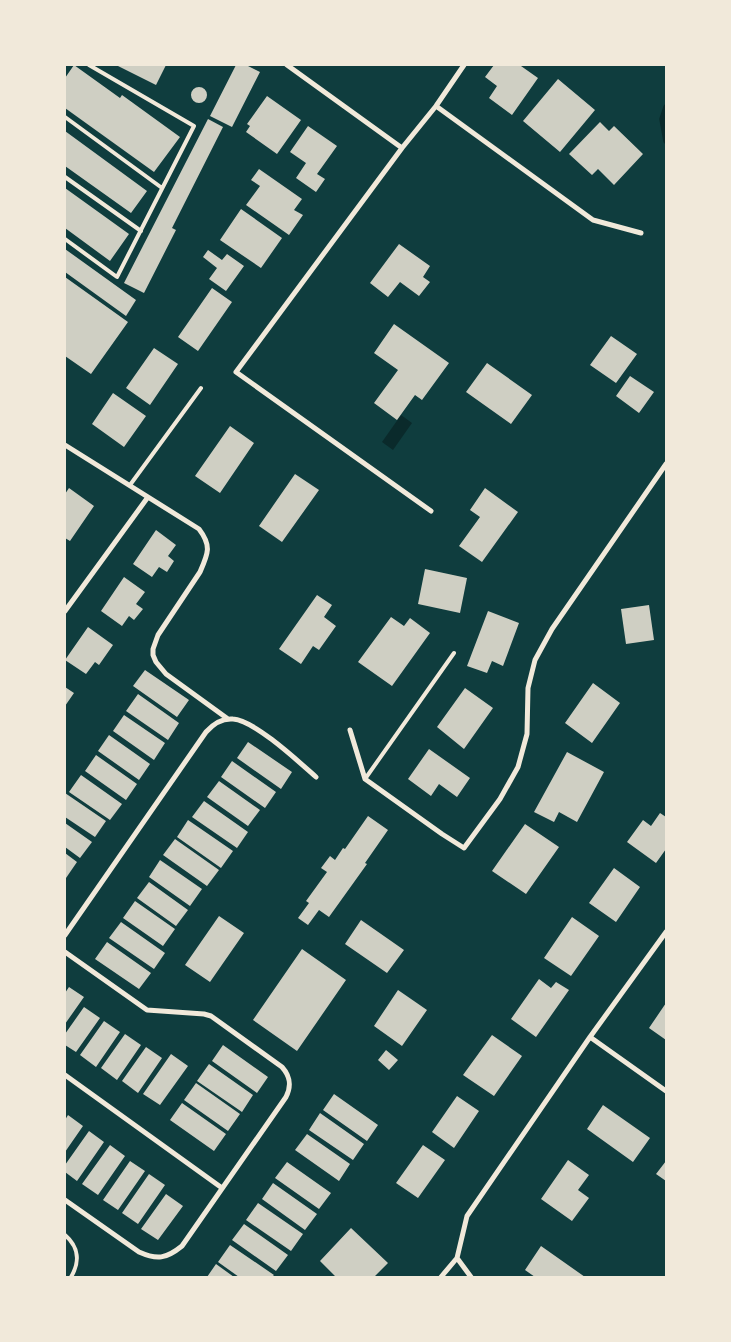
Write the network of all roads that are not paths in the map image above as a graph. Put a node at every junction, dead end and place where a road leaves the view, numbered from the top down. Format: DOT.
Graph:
graph roads {
  1 [pos="89,65"];
  2 [pos="464,65"];
  3 [pos="291,66"];
  4 [pos="436,106"];
  5 [pos="65,117"];
  6 [pos="402,148"];
  7 [pos="65,177"];
  8 [pos="162,188"];
  9 [pos="141,231"];
  10 [pos="641,234"];
  11 [pos="65,239"];
  12 [pos="201,388"];
  13 [pos="65,444"];
  14 [pos="666,464"];
  15 [pos="130,485"];
  16 [pos="148,497"];
  17 [pos="431,511"];
  18 [pos="65,611"];
  19 [pos="454,653"];
  20 [pos="228,719"];
  21 [pos="350,730"];
  22 [pos="316,777"];
  23 [pos="365,779"];
  24 [pos="666,932"];
  25 [pos="65,935"];
  26 [pos="65,952"];
  27 [pos="590,1037"];
  28 [pos="65,1075"];
  29 [pos="666,1092"];
  30 [pos="222,1188"];
  31 [pos="65,1200"];
  32 [pos="65,1235"];
  33 [pos="457,1258"];
  34 [pos="72,1277"];
  35 [pos="441,1277"];
  36 [pos="471,1277"];
  1 -- 8 [label="lane"];
  2 -- 4 [label="street"];
  3 -- 6 [label="street"];
  4 -- 6 [label="street"];
  4 -- 10 [label="street"];
  5 -- 8 [label="lane"];
  6 -- 17 [label="street"];
  7 -- 9 [label="lane"];
  8 -- 9 [label="lane"];
  9 -- 11 [label="lane"];
  12 -- 15 [label="lane"];
  13 -- 15 [label="street"];
  14 -- 23 [label="street"];
  15 -- 16 [label="street"];
  16 -- 18 [label="street"];
  16 -- 20 [label="street"];
  19 -- 23 [label="lane"];
  20 -- 22 [label="street"];
  20 -- 25 [label="street"];
  21 -- 23 [label="street"];
  24 -- 27 [label="street"];
  26 -- 30 [label="street"];
  27 -- 29 [label="street"];
  27 -- 33 [label="street"];
  28 -- 30 [label="street"];
  30 -- 31 [label="street"];
  32 -- 34 [label="lane"];
  33 -- 35 [label="street"];
  33 -- 36 [label="street"];
}
